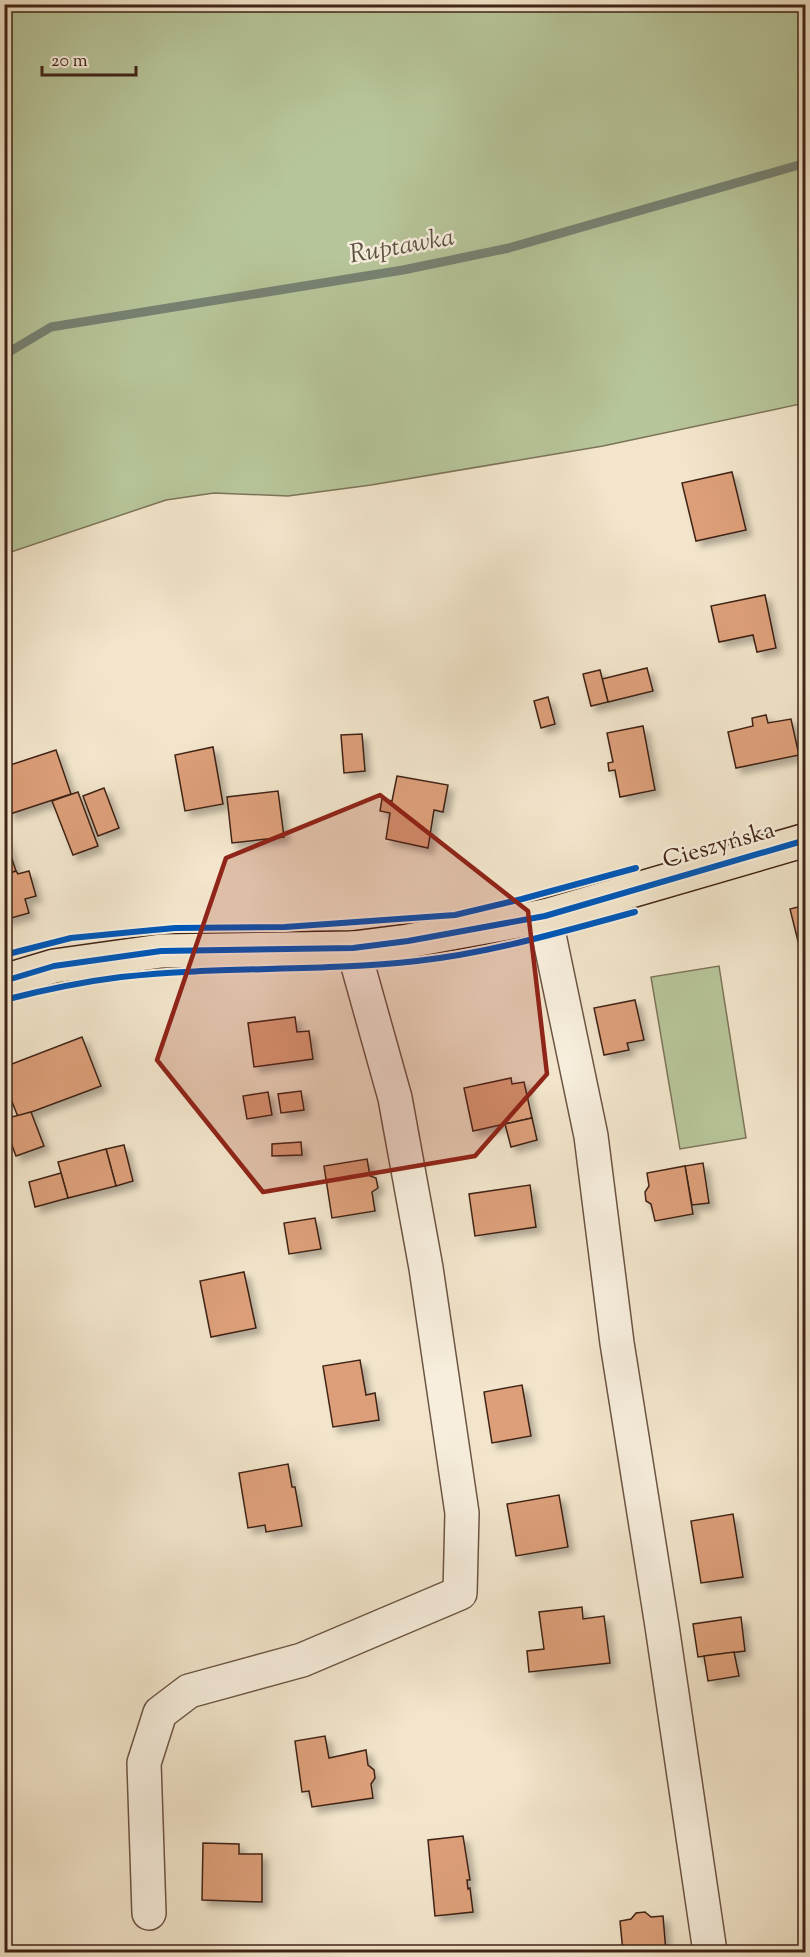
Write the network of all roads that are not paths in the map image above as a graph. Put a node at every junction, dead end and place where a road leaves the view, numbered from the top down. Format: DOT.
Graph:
graph roads {
  1 [pos="806,840"];
  2 [pos="545,916"];
  3 [pos="353,948"];
  4 [pos="4,981"];
  5 [pos="149,1913"];
  6 [pos="710,1953"];
  1 -- 2 [label="main road, Cieszyńska"];
  2 -- 3 [label="main road, Cieszyńska"];
  2 -- 6 [label="street"];
  3 -- 4 [label="main road, Cieszyńska"];
  3 -- 5 [label="street"];
}
